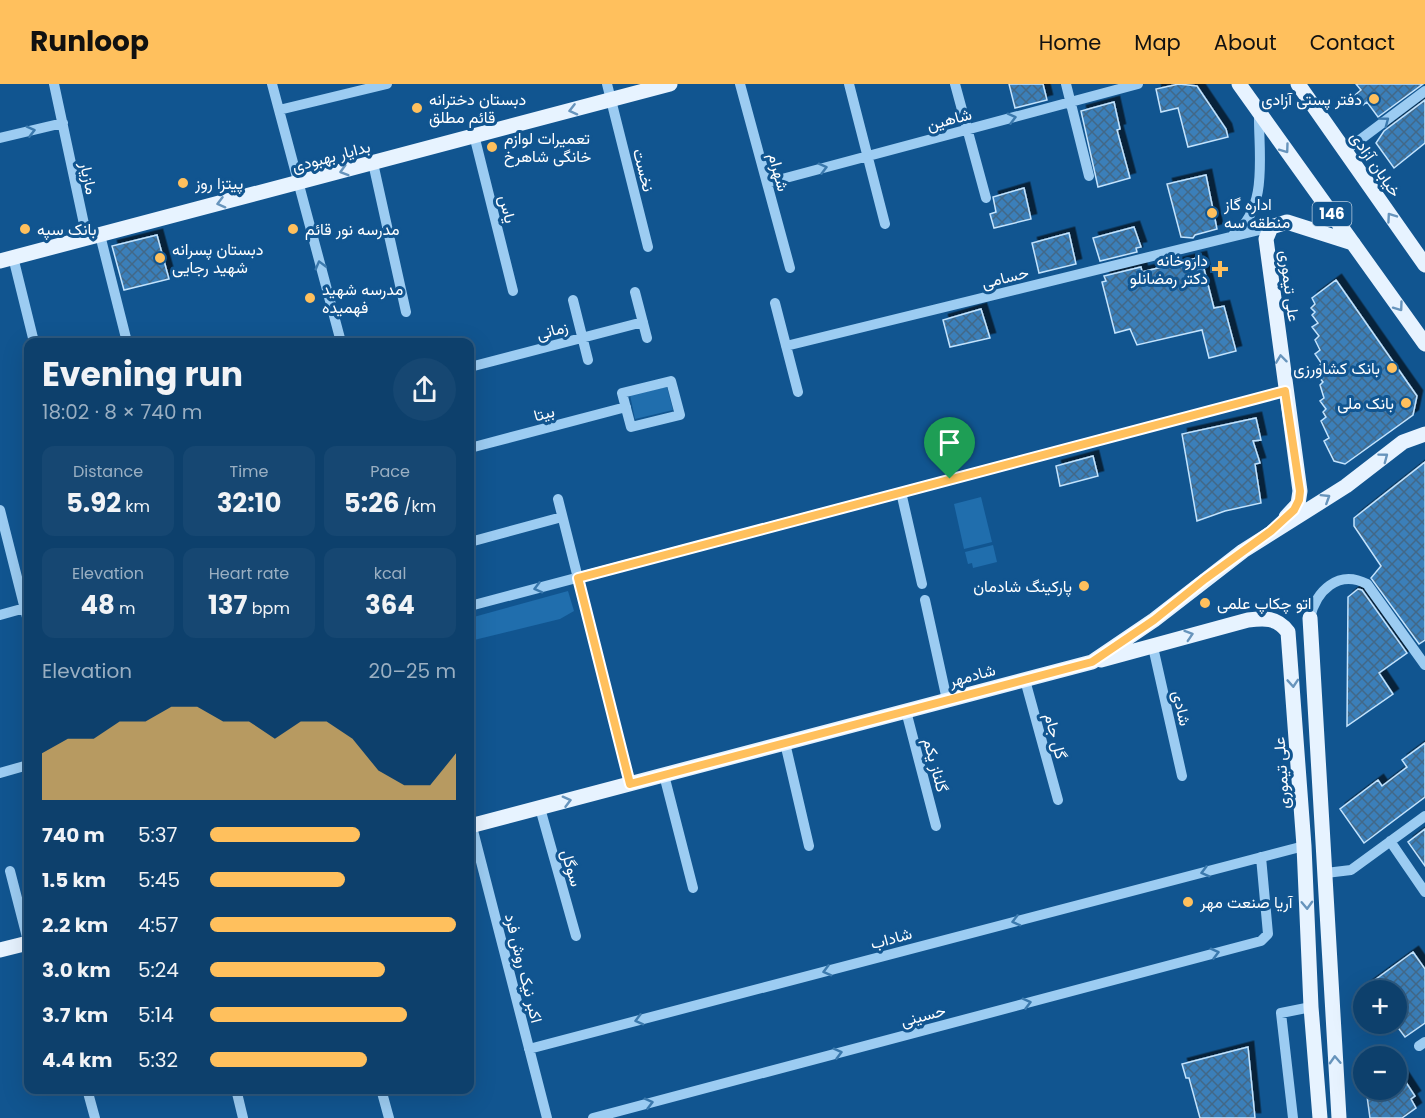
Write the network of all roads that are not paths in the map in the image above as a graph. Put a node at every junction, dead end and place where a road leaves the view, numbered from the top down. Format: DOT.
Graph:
graph roads {
  1 [pos="54,84"];
  2 [pos="272,84"];
  3 [pos="387,84"];
  4 [pos="607,84"];
  5 [pos="670,84"];
  6 [pos="740,84"];
  7 [pos="849,84"];
  8 [pos="955,84"];
  9 [pos="1066,84"];
  10 [pos="1138,84"];
  11 [pos="1239,84"];
  12 [pos="1298,84"];
  13 [pos="1425,91"];
  14 [pos="611,101"];
  15 [pos="1071,102"];
  16 [pos="279,110"];
  17 [pos="1259,111"];
  18 [pos="63,123"];
  19 [pos="968,129"];
  20 [pos="474,135"];
  21 [pos="0,138"];
  22 [pos="1345,151"];
  23 [pos="868,156"];
  24 [pos="373,163"];
  25 [pos="1089,176"];
  26 [pos="298,183"];
  27 [pos="767,183"];
  28 [pos="986,198"];
  29 [pos="885,224"];
  30 [pos="1271,227"];
  31 [pos="93,237"];
  32 [pos="1230,237"];
  33 [pos="1353,243"];
  34 [pos="648,247"];
  35 [pos="7,259"];
  36 [pos="1425,265"];
  37 [pos="790,268"];
  38 [pos="513,291"];
  39 [pos="635,292"];
  40 [pos="573,300"];
  41 [pos="775,303"];
  42 [pos="406,312"];
  43 [pos="643,321"];
  44 [pos="582,337"];
  45 [pos="33,338"];
  46 [pos="126,338"];
  47 [pos="340,338"];
  48 [pos="647,338"];
  49 [pos="1425,344"];
  50 [pos="786,346"];
  51 [pos="588,360"];
  52 [pos="474,366"];
  53 [pos="1285,391"];
  54 [pos="798,392"];
  55 [pos="626,407"];
  56 [pos="1425,434"];
  57 [pos="474,447"];
  58 [pos="901,492"];
  59 [pos="558,499"];
  60 [pos="0,510"];
  61 [pos="562,517"];
  62 [pos="1271,531"];
  63 [pos="474,541"];
  64 [pos="578,578"];
  65 [pos="922,584"];
  66 [pos="926,600"];
  67 [pos="24,604"];
  68 [pos="474,605"];
  69 [pos="24,608"];
  70 [pos="0,615"];
  71 [pos="1310,618"];
  72 [pos="1153,647"];
  73 [pos="1092,662"];
  74 [pos="1425,665"];
  75 [pos="1025,680"];
  76 [pos="947,700"];
  77 [pos="906,711"];
  78 [pos="785,743"];
  79 [pos="24,766"];
  80 [pos="0,773"];
  81 [pos="664,775"];
  82 [pos="1182,776"];
  83 [pos="630,784"];
  84 [pos="1058,800"];
  85 [pos="540,808"];
  86 [pos="1425,816"];
  87 [pos="474,823"];
  88 [pos="936,826"];
  89 [pos="474,839"];
  90 [pos="1390,842"];
  91 [pos="1324,845"];
  92 [pos="809,846"];
  93 [pos="1304,846"];
  94 [pos="1261,857"];
  95 [pos="10,871"];
  96 [pos="1326,873"];
  97 [pos="693,888"];
  98 [pos="1425,892"];
  99 [pos="24,926"];
  100 [pos="576,936"];
  101 [pos="24,943"];
  102 [pos="0,950"];
  103 [pos="1311,1007"];
  104 [pos="529,1049"];
  105 [pos="88,1094"];
  106 [pos="237,1094"];
  107 [pos="382,1094"];
  108 [pos="95,1118"];
  109 [pos="243,1118"];
  110 [pos="389,1118"];
  111 [pos="547,1118"];
  112 [pos="593,1118"];
  113 [pos="1293,1118"];
  114 [pos="1320,1118"];
  115 [pos="1339,1118"];
  1 -- 18 [label="street, مازیار"];
  2 -- 16 [label="street"];
  3 -- 16 [label="street"];
  4 -- 14 [label="street, نخست"];
  5 -- 14 [label="main road, بدایار بهبودی"];
  6 -- 27 [label="street, شهرام"];
  7 -- 23 [label="street"];
  8 -- 19 [label="street"];
  9 -- 15 [label="street"];
  10 -- 15 [label="street, شاهین"];
  11 -- 17 [label="main road, 146"];
  12 -- 22 [label="main road, خیابان آزادی / 146"];
  22 -- 13 [label="street, one-way"];
  14 -- 20 [label="main road, بدایار بهبودی, one-way"];
  14 -- 34 [label="street, نخست"];
  19 -- 15 [label="street, شاهین, one-way"];
  15 -- 25 [label="street"];
  16 -- 26 [label="street"];
  17 -- 32 [label="street"];
  17 -- 33 [label="main road, 146, one-way"];
  21 -- 18 [label="street, one-way"];
  18 -- 31 [label="street, مازیار"];
  19 -- 23 [label="street, شاهین"];
  19 -- 28 [label="street"];
  20 -- 24 [label="main road, بدایار بهبودی"];
  20 -- 38 [label="street, یاس"];
  36 -- 22 [label="main road, خیابان آزادی / 146, one-way"];
  27 -- 23 [label="street, شاهین, one-way"];
  23 -- 29 [label="street"];
  24 -- 26 [label="main road, بدایار بهبودی, one-way"];
  24 -- 42 [label="street"];
  26 -- 31 [label="main road, بدایار بهبودی, one-way"];
  47 -- 26 [label="street, one-way"];
  27 -- 37 [label="street, شهرام"];
  30 -- 32 [label="street, حسامی"];
  30 -- 33 [label="main road, علی تیموری"];
  53 -- 30 [label="main road, علی تیموری, one-way"];
  31 -- 35 [label="main road, بدایار بهبودی"];
  31 -- 46 [label="street, مازیار"];
  32 -- 50 [label="street, حسامی"];
  33 -- 49 [label="main road, 146, one-way"];
  35 -- 45 [label="street"];
  39 -- 43 [label="street"];
  40 -- 44 [label="street"];
  41 -- 50 [label="street"];
  43 -- 44 [label="street, زمانی"];
  43 -- 48 [label="street"];
  44 -- 51 [label="street"];
  44 -- 52 [label="street, زمانی"];
  50 -- 54 [label="street"];
  53 -- 58 [label="street"];
  53 -- 62 [label="main road, علی تیموری"];
  55 -- 55 [label="street"];
  55 -- 57 [label="street, بیتا"];
  62 -- 56 [label="main road, شادمهر, one-way"];
  58 -- 64 [label="street"];
  58 -- 65 [label="street"];
  59 -- 61 [label="street"];
  60 -- 67 [label="street"];
  61 -- 63 [label="street"];
  61 -- 64 [label="street"];
  62 -- 73 [label="main road, شادمهر"];
  64 -- 68 [label="street, one-way"];
  64 -- 83 [label="street"];
  66 -- 76 [label="street"];
  69 -- 70 [label="street"];
  71 -- 74 [label="street"];
  71 -- 91 [label="main road"];
  72 -- 73 [label="main road, علی تیموری"];
  72 -- 82 [label="street, شادی"];
  72 -- 93 [label="main road, علی تیموری, one-way"];
  73 -- 75 [label="main road, شادمهر"];
  75 -- 76 [label="main road, شادمهر"];
  75 -- 84 [label="street, گل جام"];
  76 -- 77 [label="main road, شادمهر"];
  77 -- 78 [label="main road, شادمهر"];
  77 -- 88 [label="street, گلناز یکم"];
  78 -- 81 [label="main road, شادمهر"];
  78 -- 92 [label="street"];
  79 -- 80 [label="street"];
  81 -- 83 [label="main road, شادمهر"];
  81 -- 97 [label="street"];
  85 -- 83 [label="main road, شادمهر, one-way"];
  85 -- 87 [label="main road, شادمهر"];
  85 -- 100 [label="street, سوگل"];
  86 -- 90 [label="street"];
  89 -- 104 [label="street, اکبر نیک روش فرد"];
  90 -- 96 [label="street"];
  90 -- 98 [label="street"];
  91 -- 93 [label="main road"];
  91 -- 96 [label="main road"];
  93 -- 94 [label="street, شاداب"];
  93 -- 103 [label="main road, علی تیموری, one-way"];
  94 -- 104 [label="street, شاداب, one-way"];
  112 -- 94 [label="street, حسینی, one-way"];
  95 -- 99 [label="street"];
  115 -- 96 [label="main road, one-way"];
  101 -- 102 [label="main road"];
  103 -- 113 [label="street"];
  103 -- 114 [label="main road, علی تیموری"];
  104 -- 111 [label="street, اکبر نیک روش فرد"];
  105 -- 108 [label="street"];
  106 -- 109 [label="street"];
  107 -- 110 [label="street"];
}
